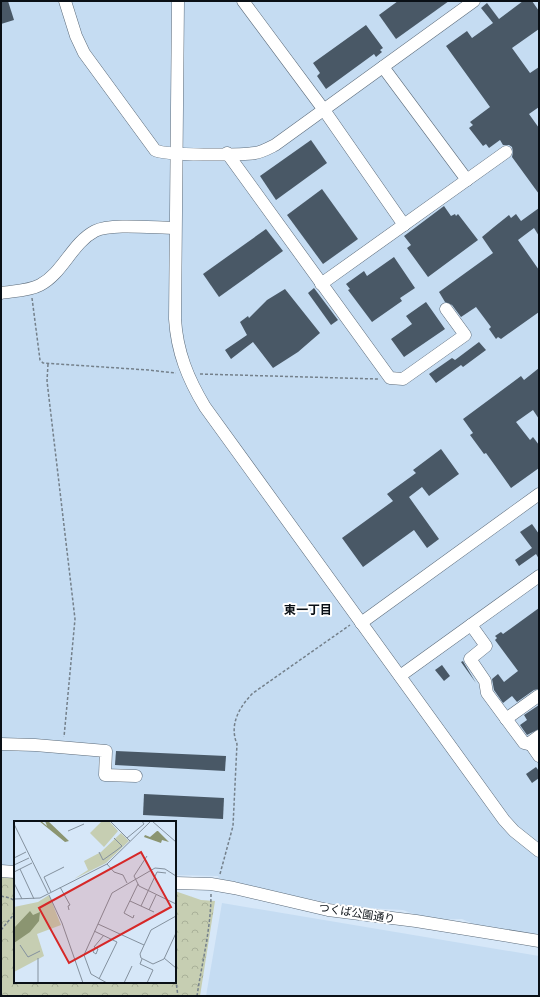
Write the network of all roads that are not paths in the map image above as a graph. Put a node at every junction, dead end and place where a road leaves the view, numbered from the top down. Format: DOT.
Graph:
graph roads {
  1 [pos="65,1"];
  2 [pos="178,1"];
  3 [pos="244,1"];
  4 [pos="474,1"];
  5 [pos="383,68"];
  6 [pos="324,110"];
  7 [pos="506,152"];
  8 [pos="176,153"];
  9 [pos="226,153"];
  10 [pos="467,180"];
  11 [pos="404,225"];
  12 [pos="175,228"];
  13 [pos="321,284"];
  14 [pos="1,293"];
  15 [pos="446,309"];
  16 [pos="539,494"];
  17 [pos="539,576"];
  18 [pos="359,621"];
  19 [pos="471,625"];
  20 [pos="400,676"];
  21 [pos="538,696"];
  22 [pos="506,719"];
  23 [pos="534,740"];
  24 [pos="1,744"];
  25 [pos="539,756"];
  26 [pos="136,776"];
  27 [pos="539,851"];
  28 [pos="1,871"];
  29 [pos="14,872"];
  30 [pos="176,883"];
  31 [pos="539,941"];
  1 -- 8 [label="street"];
  2 -- 8 [label="street"];
  3 -- 6 [label="street"];
  4 -- 5 [label="street"];
  5 -- 6 [label="street"];
  5 -- 10 [label="street"];
  6 -- 9 [label="street"];
  6 -- 11 [label="street"];
  7 -- 10 [label="street"];
  8 -- 9 [label="street"];
  8 -- 12 [label="street"];
  9 -- 13 [label="street"];
  10 -- 11 [label="street"];
  11 -- 13 [label="street"];
  12 -- 14 [label="street"];
  12 -- 18 [label="street"];
  13 -- 15 [label="street"];
  16 -- 18 [label="street"];
  17 -- 19 [label="street"];
  18 -- 20 [label="street"];
  19 -- 20 [label="street"];
  19 -- 22 [label="street"];
  20 -- 27 [label="street"];
  21 -- 22 [label="street"];
  22 -- 23 [label="street"];
  23 -- 25 [label="street"];
  24 -- 26 [label="street"];
  28 -- 29 [label="street"];
  30 -- 31 [label="street, つくば公園通り"];
}
